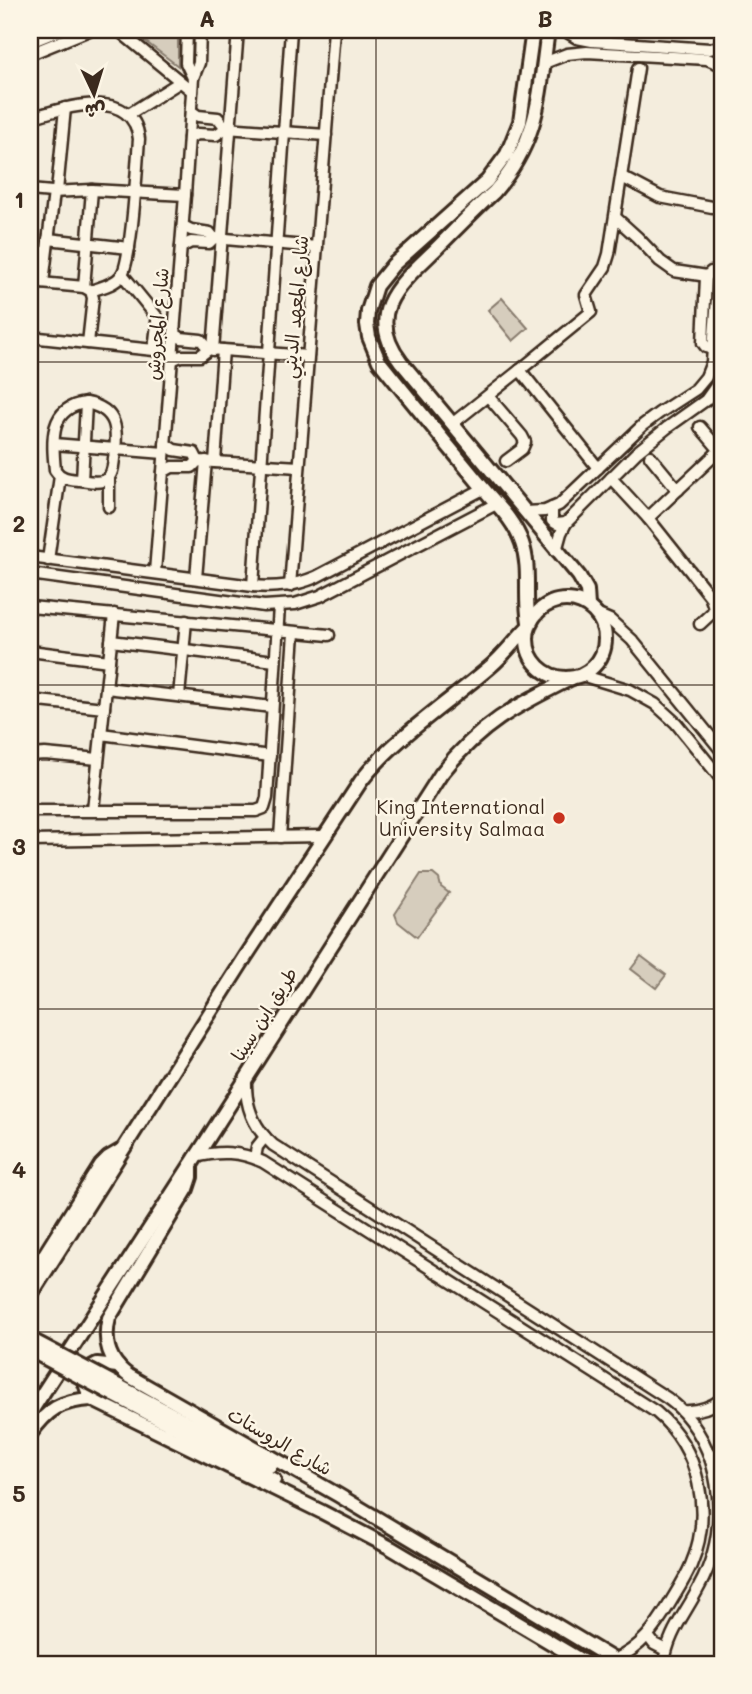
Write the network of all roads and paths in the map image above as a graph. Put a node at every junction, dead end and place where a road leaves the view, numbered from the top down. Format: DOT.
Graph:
graph roads {
  1 [pos="60,30"];
  2 [pos="89,30"];
  3 [pos="118,30"];
  4 [pos="187,30"];
  5 [pos="200,30"];
  6 [pos="237,30"];
  7 [pos="291,30"];
  8 [pos="334,30"];
  9 [pos="533,30"];
  10 [pos="548,30"];
  11 [pos="564,30"];
  12 [pos="574,36"];
  13 [pos="30,42"];
  14 [pos="722,46"];
  15 [pos="530,52"];
  16 [pos="572,53"];
  17 [pos="30,54"];
  18 [pos="544,59"];
  19 [pos="722,64"];
  20 [pos="638,68"];
  21 [pos="193,78"];
  22 [pos="180,82"];
  23 [pos="192,91"];
  24 [pos="65,108"];
  25 [pos="191,111"];
  26 [pos="129,114"];
  27 [pos="30,118"];
  28 [pos="228,128"];
  29 [pos="284,132"];
  30 [pos="326,135"];
  31 [pos="189,138"];
  32 [pos="622,177"];
  33 [pos="30,190"];
  34 [pos="92,190"];
  35 [pos="56,191"];
  36 [pos="134,192"];
  37 [pos="185,195"];
  38 [pos="712,207"];
  39 [pos="615,218"];
  40 [pos="183,226"];
  41 [pos="722,235"];
  42 [pos="48,239"];
  43 [pos="218,239"];
  44 [pos="88,243"];
  45 [pos="276,243"];
  46 [pos="181,247"];
  47 [pos="317,247"];
  48 [pos="129,248"];
  49 [pos="719,271"];
  50 [pos="122,274"];
  51 [pos="707,276"];
  52 [pos="30,282"];
  53 [pos="43,283"];
  54 [pos="88,289"];
  55 [pos="705,309"];
  56 [pos="719,309"];
  57 [pos="174,333"];
  58 [pos="30,337"];
  59 [pos="88,343"];
  60 [pos="713,348"];
  61 [pos="154,350"];
  62 [pos="215,350"];
  63 [pos="269,354"];
  64 [pos="172,356"];
  65 [pos="308,356"];
  66 [pos="722,365"];
  67 [pos="520,370"];
  68 [pos="488,396"];
  69 [pos="86,403"];
  70 [pos="453,424"];
  71 [pos="700,426"];
  72 [pos="54,444"];
  73 [pos="84,446"];
  74 [pos="165,448"];
  75 [pos="116,449"];
  76 [pos="721,452"];
  77 [pos="650,456"];
  78 [pos="207,461"];
  79 [pos="506,461"];
  80 [pos="261,465"];
  81 [pos="299,467"];
  82 [pos="598,468"];
  83 [pos="163,472"];
  84 [pos="60,476"];
  85 [pos="109,477"];
  86 [pos="611,478"];
  87 [pos="82,480"];
  88 [pos="483,489"];
  89 [pos="678,490"];
  90 [pos="496,504"];
  91 [pos="108,506"];
  92 [pos="552,508"];
  93 [pos="525,512"];
  94 [pos="648,518"];
  95 [pos="566,523"];
  96 [pos="556,551"];
  97 [pos="30,557"];
  98 [pos="48,560"];
  99 [pos="121,568"];
  100 [pos="155,572"];
  101 [pos="30,574"];
  102 [pos="196,578"];
  103 [pos="119,586"];
  104 [pos="253,586"];
  105 [pos="290,586"];
  106 [pos="30,607"];
  107 [pos="279,607"];
  108 [pos="718,608"];
  109 [pos="592,610"];
  110 [pos="114,614"];
  111 [pos="186,621"];
  112 [pos="700,624"];
  113 [pos="529,625"];
  114 [pos="278,631"];
  115 [pos="295,633"];
  116 [pos="329,635"];
  117 [pos="111,641"];
  118 [pos="183,650"];
  119 [pos="30,652"];
  120 [pos="109,661"];
  121 [pos="275,661"];
  122 [pos="577,676"];
  123 [pos="106,688"];
  124 [pos="179,696"];
  125 [pos="30,700"];
  126 [pos="272,707"];
  127 [pos="104,708"];
  128 [pos="101,734"];
  129 [pos="722,751"];
  130 [pos="30,755"];
  131 [pos="270,756"];
  132 [pos="98,759"];
  133 [pos="722,780"];
  134 [pos="30,810"];
  135 [pos="93,810"];
  136 [pos="280,836"];
  137 [pos="324,836"];
  138 [pos="30,841"];
  139 [pos="246,1079"];
  140 [pos="265,1138"];
  141 [pos="124,1149"];
  142 [pos="255,1158"];
  143 [pos="193,1161"];
  144 [pos="30,1278"];
  145 [pos="30,1296"];
  146 [pos="30,1339"];
  147 [pos="30,1350"];
  148 [pos="118,1366"];
  149 [pos="115,1390"];
  150 [pos="91,1399"];
  151 [pos="722,1399"];
  152 [pos="682,1411"];
  153 [pos="30,1413"];
  154 [pos="30,1434"];
  155 [pos="722,1441"];
  156 [pos="714,1471"];
  157 [pos="338,1495"];
  158 [pos="322,1512"];
  159 [pos="648,1636"];
  160 [pos="666,1650"];
  161 [pos="617,1662"];
  162 [pos="587,1664"];
  163 [pos="664,1664"];
  1 -- 13 [label="street"];
  2 -- 17 [label="street"];
  3 -- 22 [label="street"];
  4 -- 21 [label="street, شارع المجروش"];
  5 -- 21 [label="street, شارع المجروش"];
  6 -- 28 [label="street"];
  7 -- 29 [label="street"];
  8 -- 30 [label="street, شارع المعهد الديني"];
  9 -- 15 [label="main road"];
  10 -- 18 [label="main road"];
  11 -- 12 [label="street"];
  12 -- 14 [label="street"];
  12 -- 16 [label="street"];
  15 -- 18 [label="main road"];
  15 -- 88 [label="main road"];
  16 -- 18 [label="street"];
  16 -- 19 [label="street"];
  18 -- 70 [label="main road"];
  20 -- 32 [label="street"];
  21 -- 23 [label="street, شارع المجروش"];
  22 -- 23 [label="street"];
  22 -- 26 [label="street"];
  23 -- 25 [label="street, شارع المجروش"];
  24 -- 26 [label="street"];
  24 -- 27 [label="street"];
  24 -- 35 [label="street"];
  25 -- 28 [label="street"];
  25 -- 31 [label="street, شارع المجروش"];
  26 -- 36 [label="street"];
  28 -- 29 [label="street"];
  28 -- 31 [label="street"];
  28 -- 43 [label="street"];
  29 -- 30 [label="street"];
  29 -- 45 [label="street"];
  30 -- 47 [label="street, شارع المعهد الديني"];
  31 -- 37 [label="street, شارع المجروش"];
  32 -- 38 [label="street"];
  32 -- 39 [label="street"];
  33 -- 35 [label="street"];
  34 -- 35 [label="street"];
  34 -- 36 [label="street"];
  34 -- 44 [label="street"];
  35 -- 42 [label="street"];
  36 -- 37 [label="street"];
  36 -- 48 [label="street"];
  37 -- 40 [label="street, شارع المجروش"];
  39 -- 51 [label="street"];
  39 -- 67 [label="street"];
  40 -- 43 [label="street"];
  40 -- 46 [label="street, شارع المجروش"];
  41 -- 49 [label="street"];
  42 -- 44 [label="street"];
  42 -- 53 [label="street"];
  43 -- 45 [label="street"];
  43 -- 46 [label="street"];
  43 -- 62 [label="street"];
  44 -- 48 [label="street"];
  44 -- 54 [label="street"];
  45 -- 47 [label="street"];
  45 -- 63 [label="street"];
  46 -- 57 [label="street, شارع المجروش"];
  47 -- 65 [label="street, شارع المعهد الديني"];
  48 -- 50 [label="street"];
  49 -- 51 [label="street"];
  49 -- 56 [label="street"];
  50 -- 54 [label="street"];
  50 -- 61 [label="street"];
  51 -- 55 [label="street"];
  52 -- 53 [label="street"];
  53 -- 54 [label="street"];
  54 -- 59 [label="street"];
  55 -- 56 [label="street"];
  55 -- 60 [label="street"];
  56 -- 60 [label="street"];
  57 -- 62 [label="street"];
  57 -- 64 [label="street, شارع المجروش"];
  58 -- 59 [label="street"];
  59 -- 61 [label="street"];
  60 -- 82 [label="street"];
  61 -- 64 [label="street"];
  62 -- 63 [label="street"];
  62 -- 64 [label="street"];
  62 -- 78 [label="street"];
  63 -- 65 [label="street"];
  63 -- 80 [label="street"];
  64 -- 74 [label="street, شارع المجروش"];
  65 -- 81 [label="street, شارع المعهد الديني"];
  66 -- 86 [label="street"];
  67 -- 68 [label="street"];
  67 -- 82 [label="street"];
  68 -- 70 [label="street"];
  68 -- 79 [label="street"];
  69 -- 72 [label="street"];
  69 -- 73 [label="street"];
  69 -- 75 [label="street"];
  70 -- 93 [label="main road"];
  71 -- 76 [label="street"];
  72 -- 73 [label="street"];
  72 -- 84 [label="street"];
  73 -- 75 [label="street"];
  73 -- 87 [label="street"];
  74 -- 75 [label="street"];
  74 -- 78 [label="street"];
  74 -- 83 [label="street, شارع المجروش"];
  75 -- 85 [label="street"];
  76 -- 89 [label="street"];
  77 -- 89 [label="street"];
  78 -- 80 [label="street"];
  78 -- 83 [label="street"];
  78 -- 102 [label="street"];
  80 -- 81 [label="street"];
  80 -- 104 [label="street"];
  81 -- 105 [label="street, شارع المعهد الديني"];
  82 -- 92 [label="street"];
  83 -- 100 [label="street, شارع المجروش"];
  84 -- 87 [label="street"];
  84 -- 98 [label="street"];
  85 -- 87 [label="street"];
  85 -- 91 [label="street"];
  86 -- 94 [label="street"];
  86 -- 95 [label="street"];
  88 -- 90 [label="main road"];
  88 -- 105 [label="street"];
  89 -- 94 [label="street"];
  90 -- 107 [label="street"];
  90 -- 113 [label="main road"];
  92 -- 93 [label="street"];
  92 -- 95 [label="street"];
  93 -- 96 [label="main road"];
  94 -- 108 [label="street"];
  95 -- 96 [label="street"];
  96 -- 109 [label="main road"];
  97 -- 98 [label="street"];
  98 -- 99 [label="street"];
  99 -- 100 [label="street"];
  99 -- 103 [label="street"];
  100 -- 102 [label="street"];
  101 -- 103 [label="street"];
  102 -- 104 [label="street"];
  103 -- 107 [label="street"];
  104 -- 105 [label="street"];
  106 -- 110 [label="street"];
  107 -- 114 [label="street"];
  108 -- 112 [label="street"];
  109 -- 113 [label="main road"];
  109 -- 122 [label="main road"];
  109 -- 129 [label="street"];
  110 -- 111 [label="street"];
  110 -- 117 [label="street"];
  111 -- 114 [label="street"];
  111 -- 118 [label="street"];
  113 -- 122 [label="main road"];
  113 -- 137 [label="main road"];
  114 -- 115 [label="street"];
  114 -- 121 [label="street"];
  115 -- 116 [label="street"];
  115 -- 136 [label="street"];
  117 -- 118 [label="street"];
  117 -- 120 [label="street"];
  118 -- 121 [label="street"];
  118 -- 124 [label="street"];
  119 -- 120 [label="street"];
  120 -- 123 [label="street"];
  121 -- 126 [label="street"];
  122 -- 133 [label="street"];
  122 -- 139 [label="main road, طريق ابن سينا"];
  123 -- 124 [label="street"];
  123 -- 127 [label="street"];
  124 -- 126 [label="street"];
  125 -- 127 [label="street"];
  126 -- 131 [label="street"];
  127 -- 128 [label="street"];
  128 -- 131 [label="street"];
  128 -- 132 [label="street"];
  130 -- 132 [label="street"];
  131 -- 135 [label="street"];
  132 -- 135 [label="street"];
  134 -- 135 [label="street"];
  136 -- 137 [label="street"];
  136 -- 138 [label="street"];
  137 -- 141 [label="main road"];
  139 -- 140 [label="street"];
  139 -- 143 [label="main road, طريق ابن سينا"];
  140 -- 142 [label="street"];
  140 -- 152 [label="street"];
  141 -- 144 [label="main road"];
  141 -- 145 [label="main road"];
  142 -- 143 [label="street"];
  142 -- 159 [label="street"];
  143 -- 148 [label="main road"];
  143 -- 153 [label="main road, طريق ابن سينا"];
  146 -- 149 [label="main road, bridge"];
  147 -- 149 [label="main road, bridge"];
  148 -- 150 [label="main road"];
  148 -- 157 [label="main road, شارع الروستات"];
  149 -- 157 [label="main road"];
  149 -- 158 [label="main road"];
  150 -- 154 [label="main road"];
  150 -- 158 [label="main road"];
  151 -- 152 [label="street"];
  152 -- 156 [label="street"];
  155 -- 156 [label="street"];
  156 -- 160 [label="street"];
  157 -- 161 [label="main road, شارع الروستات"];
  158 -- 162 [label="main road"];
  159 -- 160 [label="street"];
  159 -- 161 [label="street"];
  160 -- 163 [label="street"];
}
